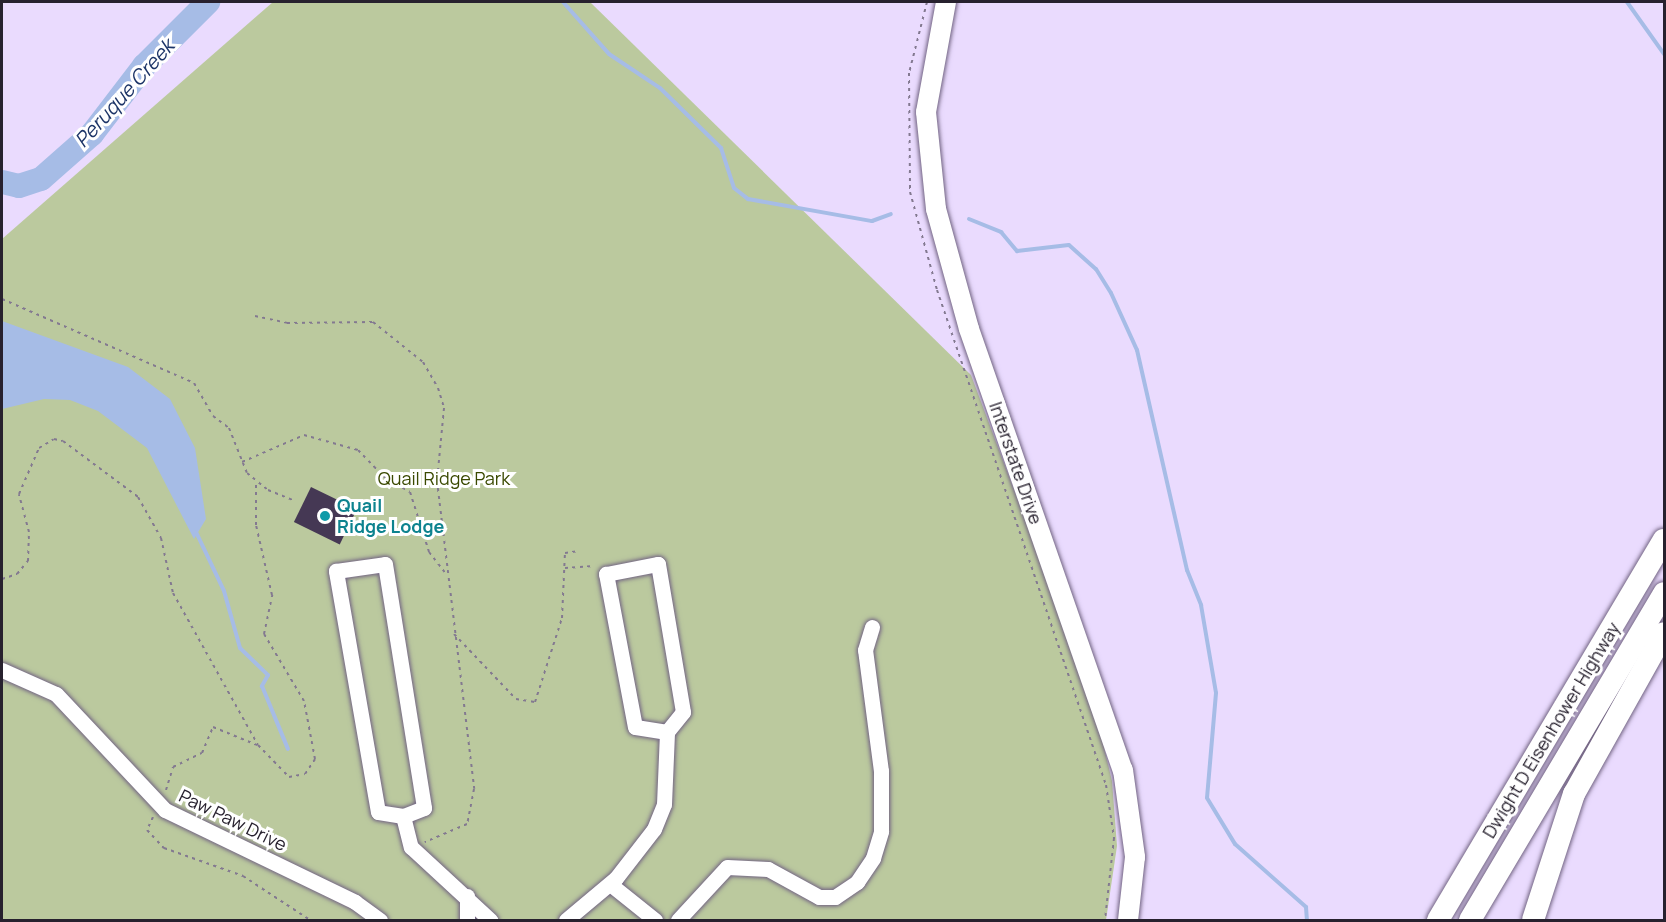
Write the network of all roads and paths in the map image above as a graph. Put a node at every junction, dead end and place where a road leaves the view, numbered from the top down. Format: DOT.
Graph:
graph roads {
  1 [pos="946,2"];
  2 [pos="2,299"];
  3 [pos="255,316"];
  4 [pos="242,462"];
  5 [pos="256,481"];
  6 [pos="293,500"];
  7 [pos="1665,540"];
  8 [pos="579,551"];
  9 [pos="565,568"];
  10 [pos="446,574"];
  11 [pos="606,574"];
  12 [pos="2,579"];
  13 [pos="1665,593"];
  14 [pos="872,627"];
  15 [pos="452,631"];
  16 [pos="1665,633"];
  17 [pos="2,670"];
  18 [pos="667,732"];
  19 [pos="403,816"];
  20 [pos="411,847"];
  21 [pos="609,884"];
  22 [pos="467,896"];
  23 [pos="380,921"];
  24 [pos="467,921"];
  25 [pos="490,921"];
  26 [pos="566,921"];
  27 [pos="655,921"];
  28 [pos="678,921"];
  29 [pos="1128,921"];
  30 [pos="1438,921"];
  31 [pos="1470,921"];
  32 [pos="1533,921"];
  1 -- 29 [label="main road, Interstate Drive"];
  2 -- 4 [label="path"];
  3 -- 10 [label="path"];
  4 -- 5 [label="path"];
  4 -- 10 [label="path"];
  5 -- 6 [label="path"];
  5 -- 12 [label="path"];
  7 -- 30 [label="highway, Dwight D Eisenhower Highway"];
  8 -- 9 [label="path"];
  9 -- 11 [label="path"];
  9 -- 15 [label="path"];
  10 -- 15 [label="path"];
  11 -- 18 [label="street"];
  11 -- 18 [label="street"];
  13 -- 31 [label="highway, Dwight D Eisenhower Highway"];
  14 -- 28 [label="street"];
  15 -- 20 [label="path"];
  16 -- 32 [label="highway"];
  17 -- 23 [label="street, Paw Paw Drive"];
  18 -- 21 [label="street"];
  19 -- 19 [label="street"];
  19 -- 20 [label="street"];
  20 -- 22 [label="street"];
  21 -- 26 [label="street"];
  21 -- 27 [label="street"];
  22 -- 24 [label="street"];
  22 -- 25 [label="street"];
}
